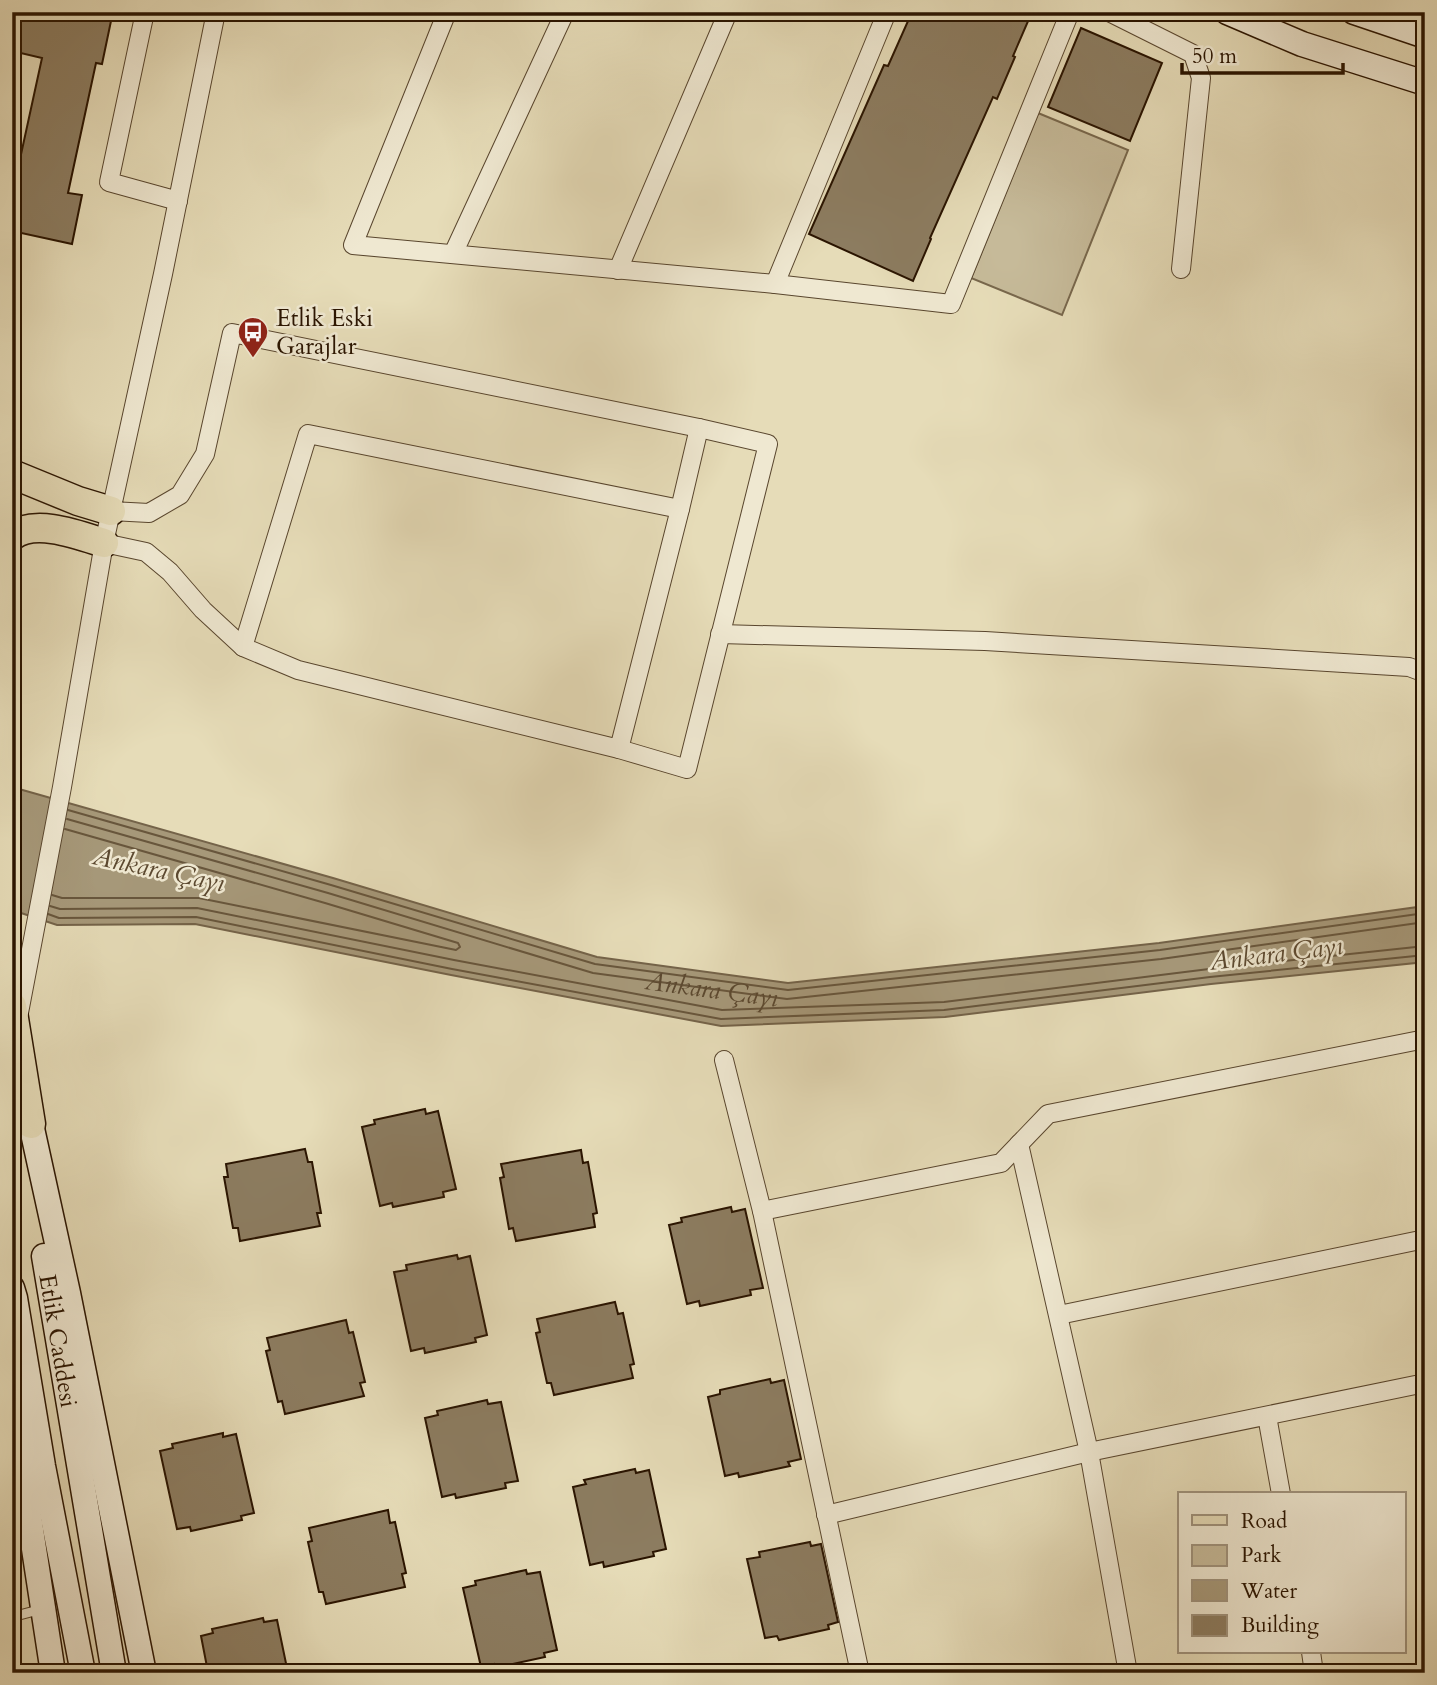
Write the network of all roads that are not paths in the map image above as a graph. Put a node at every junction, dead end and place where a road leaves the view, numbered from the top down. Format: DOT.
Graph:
graph roads {
  1 [pos="145,12"];
  2 [pos="216,12"];
  3 [pos="447,12"];
  4 [pos="565,12"];
  5 [pos="728,12"];
  6 [pos="887,12"];
  7 [pos="1070,12"];
  8 [pos="1109,12"];
  9 [pos="1227,12"];
  10 [pos="1354,12"];
  11 [pos="1425,36"];
  12 [pos="1425,83"];
  13 [pos="178,201"];
  14 [pos="453,254"];
  15 [pos="1181,269"];
  16 [pos="618,270"];
  17 [pos="775,284"];
  18 [pos="698,428"];
  19 [pos="12,474"];
  20 [pos="680,509"];
  21 [pos="111,511"];
  22 [pos="12,537"];
  23 [pos="104,542"];
  24 [pos="720,634"];
  25 [pos="243,647"];
  26 [pos="1425,673"];
  27 [pos="619,749"];
  28 [pos="14,1018"];
  29 [pos="1425,1039"];
  30 [pos="724,1060"];
  31 [pos="31,1124"];
  32 [pos="1019,1144"];
  33 [pos="762,1211"];
  34 [pos="1425,1239"];
  35 [pos="12,1287"];
  36 [pos="1059,1315"];
  37 [pos="1425,1383"];
  38 [pos="12,1405"];
  39 [pos="1267,1416"];
  40 [pos="1089,1452"];
  41 [pos="1281,1492"];
  42 [pos="826,1515"];
  43 [pos="43,1608"];
  44 [pos="12,1617"];
  45 [pos="1311,1654"];
  46 [pos="53,1673"];
  47 [pos="83,1673"];
  48 [pos="114,1673"];
  49 [pos="144,1673"];
  50 [pos="860,1673"];
  51 [pos="1128,1673"];
  52 [pos="1314,1673"];
  1 -- 13 [label="street"];
  2 -- 13 [label="street"];
  3 -- 14 [label="street"];
  4 -- 14 [label="street"];
  5 -- 16 [label="street"];
  6 -- 17 [label="street"];
  7 -- 17 [label="street"];
  8 -- 15 [label="street"];
  9 -- 12 [label="main road"];
  10 -- 11 [label="main road"];
  13 -- 21 [label="street"];
  14 -- 16 [label="street"];
  16 -- 17 [label="street"];
  18 -- 20 [label="street"];
  18 -- 21 [label="street"];
  18 -- 24 [label="street"];
  19 -- 21 [label="main road"];
  20 -- 25 [label="street"];
  20 -- 27 [label="street"];
  21 -- 23 [label="street"];
  22 -- 23 [label="main road"];
  23 -- 25 [label="street"];
  23 -- 28 [label="street"];
  24 -- 26 [label="street"];
  24 -- 27 [label="street"];
  25 -- 27 [label="street"];
  28 -- 31 [label="main road, Etlik Caddesi"];
  29 -- 32 [label="street"];
  30 -- 33 [label="street"];
  31 -- 48 [label="main road, Etlik Caddesi"];
  31 -- 49 [label="main road"];
  32 -- 33 [label="street"];
  32 -- 36 [label="street"];
  33 -- 42 [label="street"];
  34 -- 36 [label="street"];
  35 -- 47 [label="main road, Etlik Caddesi"];
  36 -- 40 [label="street"];
  37 -- 39 [label="street"];
  38 -- 43 [label="main road"];
  39 -- 40 [label="street"];
  39 -- 41 [label="street"];
  40 -- 42 [label="street"];
  40 -- 51 [label="street"];
  42 -- 50 [label="street"];
  43 -- 44 [label="lane"];
  43 -- 46 [label="main road"];
  45 -- 52 [label="street"];
}
